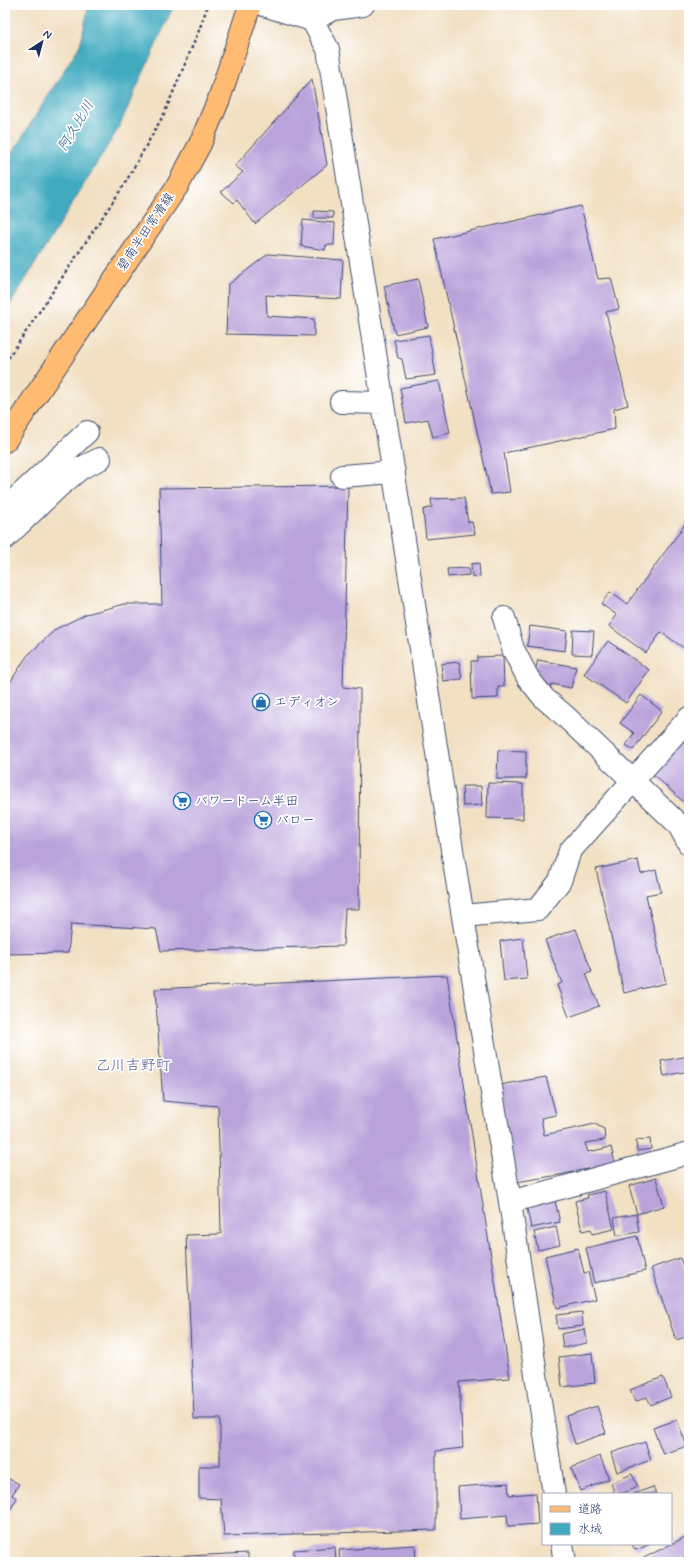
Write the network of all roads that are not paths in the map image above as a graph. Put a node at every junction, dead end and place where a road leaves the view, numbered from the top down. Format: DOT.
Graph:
graph roads {
  1 [pos="250,5"];
  2 [pos="264,5"];
  3 [pos="363,5"];
  4 [pos="312,20"];
  5 [pos="341,402"];
  6 [pos="383,403"];
  7 [pos="87,432"];
  8 [pos="5,441"];
  9 [pos="100,458"];
  10 [pos="394,472"];
  11 [pos="342,476"];
  12 [pos="5,509"];
  13 [pos="5,538"];
  14 [pos="504,618"];
  15 [pos="689,718"];
  16 [pos="632,781"];
  17 [pos="689,844"];
  18 [pos="463,916"];
  19 [pos="689,1153"];
  20 [pos="510,1202"];
  21 [pos="554,1493"];
  22 [pos="562,1545"];
  23 [pos="564,1562"];
  1 -- 8 [label="main road, 碧南半田常滑線"];
  2 -- 4 [label="street"];
  3 -- 4 [label="street"];
  4 -- 6 [label="street"];
  5 -- 6 [label="street"];
  6 -- 10 [label="street"];
  7 -- 12 [label="street"];
  9 -- 13 [label="street"];
  10 -- 11 [label="street"];
  10 -- 18 [label="street"];
  14 -- 16 [label="street"];
  15 -- 16 [label="street"];
  16 -- 17 [label="street"];
  16 -- 18 [label="street"];
  18 -- 20 [label="street"];
  19 -- 20 [label="street"];
  20 -- 21 [label="street"];
  22 -- 23 [label="street"];
}
